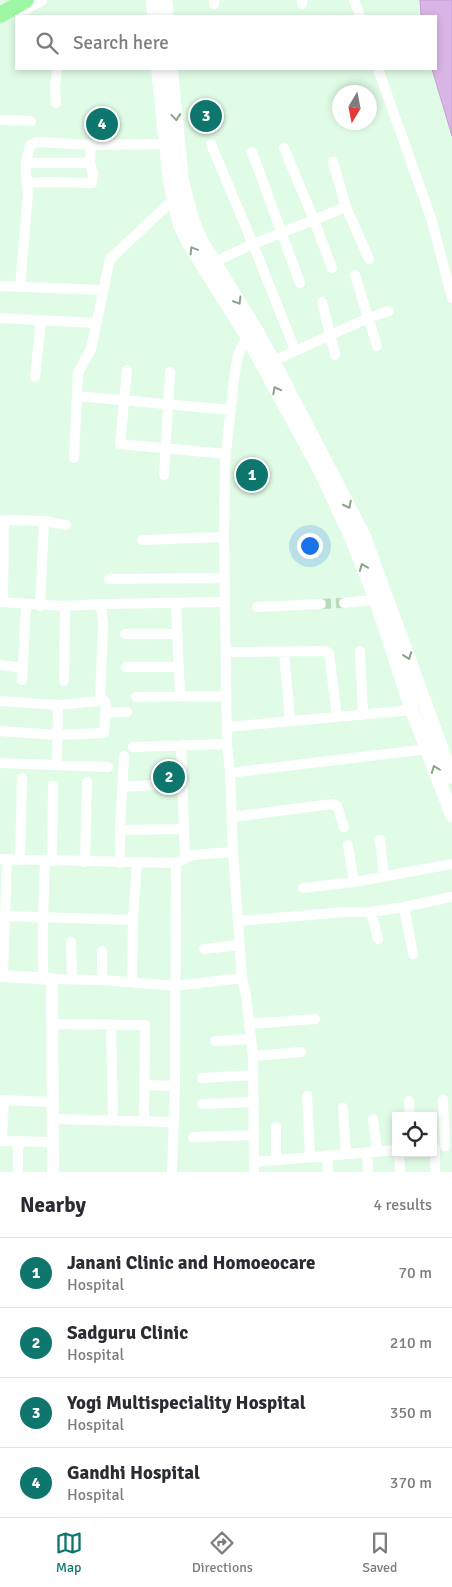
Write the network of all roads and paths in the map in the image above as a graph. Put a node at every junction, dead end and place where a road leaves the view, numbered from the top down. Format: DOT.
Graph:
graph roads {
  1 [pos="26,0"];
  2 [pos="41,0"];
  3 [pos="152,0"];
  4 [pos="165,0"];
  5 [pos="354,0"];
  6 [pos="0,14"];
  7 [pos="154,15"];
  8 [pos="167,15"];
  9 [pos="360,15"];
  10 [pos="0,22"];
  11 [pos="57,70"];
  12 [pos="158,70"];
  13 [pos="172,70"];
  14 [pos="378,70"];
  15 [pos="56,103"];
  16 [pos="0,120"];
  17 [pos="31,121"];
  18 [pos="165,144"];
  19 [pos="211,144"];
  20 [pos="91,145"];
  21 [pos="284,148"];
  22 [pos="252,152"];
  23 [pos="333,162"];
  24 [pos="26,163"];
  25 [pos="90,163"];
  26 [pos="27,183"];
  27 [pos="179,195"];
  28 [pos="346,207"];
  29 [pos="314,220"];
  30 [pos="282,233"];
  31 [pos="253,244"];
  32 [pos="369,259"];
  33 [pos="214,262"];
  34 [pos="332,268"];
  35 [pos="355,275"];
  36 [pos="300,282"];
  37 [pos="0,283"];
  38 [pos="20,286"];
  39 [pos="103,290"];
  40 [pos="452,298"];
  41 [pos="322,302"];
  42 [pos="389,311"];
  43 [pos="0,318"];
  44 [pos="368,318"];
  45 [pos="41,320"];
  46 [pos="96,323"];
  47 [pos="252,333"];
  48 [pos="330,335"];
  49 [pos="377,346"];
  50 [pos="295,350"];
  51 [pos="335,355"];
  52 [pos="273,361"];
  53 [pos="126,370"];
  54 [pos="170,372"];
  55 [pos="36,377"];
  56 [pos="77,396"];
  57 [pos="124,401"];
  58 [pos="168,405"];
  59 [pos="231,410"];
  60 [pos="166,448"];
  61 [pos="226,454"];
  62 [pos="74,458"];
  63 [pos="164,475"];
  64 [pos="2,520"];
  65 [pos="44,521"];
  66 [pos="66,525"];
  67 [pos="224,537"];
  68 [pos="142,540"];
  69 [pos="224,578"];
  70 [pos="109,579"];
  71 [pos="382,599"];
  72 [pos="1,602"];
  73 [pos="224,602"];
  74 [pos="176,603"];
  75 [pos="344,603"];
  76 [pos="26,604"];
  77 [pos="101,604"];
  78 [pos="321,604"];
  79 [pos="40,606"];
  80 [pos="65,606"];
  81 [pos="257,607"];
  82 [pos="125,634"];
  83 [pos="178,634"];
  84 [pos="360,651"];
  85 [pos="227,652"];
  86 [pos="284,652"];
  87 [pos="0,665"];
  88 [pos="126,667"];
  89 [pos="179,667"];
  90 [pos="22,668"];
  91 [pos="22,680"];
  92 [pos="64,681"];
  93 [pos="180,696"];
  94 [pos="226,696"];
  95 [pos="136,697"];
  96 [pos="0,701"];
  97 [pos="100,701"];
  98 [pos="58,705"];
  99 [pos="412,710"];
  100 [pos="127,712"];
  101 [pos="106,713"];
  102 [pos="363,714"];
  103 [pos="336,717"];
  104 [pos="290,721"];
  105 [pos="228,727"];
  106 [pos="0,732"];
  107 [pos="56,735"];
  108 [pos="227,744"];
  109 [pos="181,745"];
  110 [pos="133,746"];
  111 [pos="427,749"];
  112 [pos="124,756"];
  113 [pos="0,763"];
  114 [pos="57,766"];
  115 [pos="108,767"];
  116 [pos="230,773"];
  117 [pos="452,777"];
  118 [pos="22,778"];
  119 [pos="86,782"];
  120 [pos="182,783"];
  121 [pos="53,786"];
  122 [pos="122,787"];
  123 [pos="452,815"];
  124 [pos="232,818"];
  125 [pos="344,827"];
  126 [pos="183,829"];
  127 [pos="120,830"];
  128 [pos="380,840"];
  129 [pos="348,845"];
  130 [pos="233,852"];
  131 [pos="3,860"];
  132 [pos="20,860"];
  133 [pos="48,861"];
  134 [pos="181,861"];
  135 [pos="85,862"];
  136 [pos="120,863"];
  137 [pos="137,863"];
  138 [pos="452,864"];
  139 [pos="384,876"];
  140 [pos="354,882"];
  141 [pos="303,888"];
  142 [pos="452,897"];
  143 [pos="404,907"];
  144 [pos="371,912"];
  145 [pos="4,916"];
  146 [pos="43,918"];
  147 [pos="133,920"];
  148 [pos="239,921"];
  149 [pos="378,938"];
  150 [pos="71,942"];
  151 [pos="239,945"];
  152 [pos="204,949"];
  153 [pos="102,951"];
  154 [pos="413,954"];
  155 [pos="2,976"];
  156 [pos="242,978"];
  157 [pos="48,979"];
  158 [pos="72,980"];
  159 [pos="102,980"];
  160 [pos="132,982"];
  161 [pos="175,986"];
  162 [pos="315,1019"];
  163 [pos="52,1024"];
  164 [pos="111,1024"];
  165 [pos="249,1024"];
  166 [pos="250,1039"];
  167 [pos="216,1041"];
  168 [pos="302,1052"];
  169 [pos="253,1056"];
  170 [pos="253,1075"];
  171 [pos="202,1078"];
  172 [pos="145,1086"];
  173 [pos="174,1086"];
  174 [pos="307,1096"];
  175 [pos="2,1100"];
  176 [pos="443,1100"];
  177 [pos="409,1101"];
  178 [pos="52,1102"];
  179 [pos="254,1102"];
  180 [pos="202,1104"];
  181 [pos="343,1108"];
  182 [pos="410,1112"];
  183 [pos="52,1119"];
  184 [pos="113,1120"];
  185 [pos="144,1120"];
  186 [pos="373,1120"];
  187 [pos="173,1122"];
  188 [pos="276,1126"];
  189 [pos="253,1135"];
  190 [pos="192,1137"];
  191 [pos="1,1141"];
  192 [pos="18,1141"];
  193 [pos="52,1142"];
  194 [pos="441,1147"];
  195 [pos="392,1150"];
  196 [pos="372,1152"];
  197 [pos="346,1153"];
  198 [pos="327,1155"];
  199 [pos="310,1156"];
  200 [pos="399,1157"];
  201 [pos="276,1159"];
  202 [pos="254,1167"];
  203 [pos="18,1172"];
  204 [pos="53,1172"];
  205 [pos="172,1172"];
  206 [pos="328,1172"];
  207 [pos="368,1172"];
  208 [pos="400,1172"];
  209 [pos="435,1172"];
  1 -- 6 [label="highway"];
  2 -- 10 [label="street"];
  3 -- 7 [label="main road"];
  4 -- 8 [label="main road"];
  5 -- 9 [label="street"];
  11 -- 15 [label="street"];
  12 -- 18 [label="main road"];
  13 -- 27 [label="main road, one-way"];
  14 -- 40 [label="street"];
  16 -- 17 [label="street"];
  18 -- 20 [label="street"];
  18 -- 27 [label="main road"];
  19 -- 31 [label="street"];
  20 -- 24 [label="street"];
  20 -- 25 [label="street"];
  21 -- 29 [label="street"];
  22 -- 30 [label="street"];
  23 -- 28 [label="street"];
  24 -- 25 [label="street"];
  24 -- 26 [label="street"];
  25 -- 26 [label="street"];
  26 -- 38 [label="street"];
  27 -- 33 [label="main road"];
  27 -- 39 [label="street"];
  47 -- 27 [label="main road, one-way"];
  28 -- 29 [label="street"];
  28 -- 32 [label="street"];
  29 -- 30 [label="street"];
  29 -- 34 [label="street"];
  30 -- 31 [label="street"];
  30 -- 36 [label="street"];
  31 -- 33 [label="street"];
  31 -- 50 [label="street"];
  33 -- 47 [label="main road, one-way"];
  35 -- 44 [label="street"];
  37 -- 38 [label="street"];
  38 -- 39 [label="street"];
  39 -- 46 [label="street"];
  41 -- 48 [label="street"];
  42 -- 44 [label="street"];
  43 -- 45 [label="street"];
  44 -- 48 [label="street"];
  44 -- 49 [label="street"];
  45 -- 46 [label="street"];
  45 -- 55 [label="street"];
  46 -- 56 [label="street"];
  47 -- 52 [label="main road"];
  47 -- 59 [label="street"];
  71 -- 47 [label="main road, one-way"];
  48 -- 50 [label="street"];
  48 -- 51 [label="street"];
  50 -- 52 [label="street"];
  52 -- 71 [label="main road, one-way"];
  53 -- 57 [label="street"];
  54 -- 58 [label="street"];
  56 -- 57 [label="street"];
  56 -- 62 [label="street"];
  57 -- 58 [label="street"];
  57 -- 60 [label="street"];
  58 -- 59 [label="street"];
  58 -- 60 [label="street"];
  59 -- 61 [label="street"];
  60 -- 61 [label="street"];
  60 -- 63 [label="street"];
  61 -- 67 [label="street"];
  64 -- 65 [label="street"];
  64 -- 72 [label="street"];
  65 -- 66 [label="street"];
  65 -- 79 [label="street"];
  67 -- 68 [label="street"];
  67 -- 69 [label="street"];
  69 -- 70 [label="street"];
  69 -- 73 [label="street"];
  71 -- 75 [label="street"];
  71 -- 99 [label="main road"];
  71 -- 117 [label="main road, one-way"];
  72 -- 76 [label="street"];
  73 -- 74 [label="street"];
  73 -- 85 [label="street"];
  74 -- 77 [label="street"];
  74 -- 83 [label="street"];
  76 -- 79 [label="street"];
  76 -- 90 [label="street"];
  77 -- 80 [label="street"];
  77 -- 97 [label="street"];
  78 -- 81 [label="street"];
  79 -- 80 [label="street"];
  80 -- 92 [label="street"];
  82 -- 83 [label="street"];
  83 -- 89 [label="street"];
  84 -- 102 [label="street"];
  85 -- 86 [label="street"];
  85 -- 94 [label="street"];
  86 -- 103 [label="street"];
  86 -- 104 [label="street"];
  87 -- 90 [label="street"];
  88 -- 89 [label="street"];
  89 -- 93 [label="street"];
  90 -- 91 [label="street"];
  93 -- 94 [label="street"];
  93 -- 95 [label="street"];
  94 -- 105 [label="street"];
  96 -- 98 [label="street"];
  97 -- 98 [label="street"];
  97 -- 101 [label="street"];
  98 -- 107 [label="street"];
  99 -- 102 [label="street"];
  99 -- 111 [label="main road"];
  100 -- 101 [label="street"];
  101 -- 107 [label="street"];
  102 -- 103 [label="street"];
  103 -- 104 [label="street"];
  104 -- 105 [label="street"];
  105 -- 108 [label="street"];
  106 -- 107 [label="street"];
  107 -- 114 [label="street"];
  108 -- 109 [label="street"];
  108 -- 116 [label="street"];
  109 -- 110 [label="street"];
  109 -- 120 [label="street"];
  111 -- 116 [label="street"];
  123 -- 111 [label="main road, one-way"];
  112 -- 122 [label="street"];
  113 -- 114 [label="street"];
  114 -- 115 [label="street"];
  116 -- 124 [label="street"];
  118 -- 132 [label="street"];
  119 -- 135 [label="street"];
  120 -- 122 [label="street"];
  120 -- 126 [label="street"];
  121 -- 133 [label="street"];
  122 -- 127 [label="street"];
  124 -- 125 [label="street"];
  124 -- 130 [label="street"];
  126 -- 127 [label="street"];
  126 -- 134 [label="street"];
  127 -- 136 [label="street"];
  128 -- 139 [label="street"];
  129 -- 140 [label="street"];
  130 -- 134 [label="street"];
  130 -- 148 [label="street"];
  131 -- 132 [label="street"];
  131 -- 145 [label="street"];
  132 -- 133 [label="street"];
  133 -- 135 [label="street"];
  133 -- 146 [label="street"];
  134 -- 137 [label="street"];
  134 -- 161 [label="street"];
  135 -- 136 [label="street"];
  136 -- 137 [label="street"];
  137 -- 147 [label="street"];
  138 -- 139 [label="street"];
  139 -- 140 [label="street"];
  140 -- 141 [label="street"];
  142 -- 143 [label="street"];
  143 -- 144 [label="street"];
  143 -- 154 [label="street"];
  144 -- 148 [label="street"];
  144 -- 149 [label="street"];
  145 -- 146 [label="street"];
  145 -- 155 [label="street"];
  146 -- 147 [label="street"];
  146 -- 157 [label="street"];
  147 -- 160 [label="street"];
  148 -- 151 [label="street"];
  150 -- 158 [label="street"];
  151 -- 152 [label="street"];
  151 -- 156 [label="street"];
  153 -- 159 [label="street"];
  155 -- 157 [label="street"];
  156 -- 161 [label="street"];
  156 -- 165 [label="street"];
  157 -- 158 [label="street"];
  157 -- 163 [label="street"];
  158 -- 159 [label="street"];
  159 -- 160 [label="street"];
  160 -- 161 [label="street"];
  161 -- 173 [label="street"];
  162 -- 165 [label="street"];
  163 -- 164 [label="street"];
  163 -- 178 [label="street"];
  164 -- 172 [label="street"];
  164 -- 184 [label="street"];
  165 -- 166 [label="street"];
  166 -- 167 [label="street"];
  166 -- 169 [label="street"];
  168 -- 169 [label="street"];
  169 -- 170 [label="street"];
  170 -- 171 [label="street"];
  170 -- 179 [label="street"];
  172 -- 173 [label="street"];
  172 -- 185 [label="street"];
  173 -- 187 [label="street"];
  174 -- 199 [label="street"];
  175 -- 178 [label="street"];
  175 -- 191 [label="street"];
  176 -- 194 [label="street"];
  177 -- 182 [label="street"];
  178 -- 183 [label="street"];
  179 -- 180 [label="street"];
  179 -- 189 [label="street"];
  181 -- 197 [label="street"];
  183 -- 184 [label="street"];
  183 -- 193 [label="street"];
  184 -- 185 [label="street"];
  185 -- 187 [label="street"];
  186 -- 196 [label="street"];
  187 -- 205 [label="street"];
  188 -- 201 [label="street"];
  189 -- 190 [label="street"];
  189 -- 202 [label="street"];
  191 -- 192 [label="street"];
  192 -- 193 [label="street"];
  192 -- 203 [label="street"];
  193 -- 204 [label="street"];
  194 -- 209 [label="street"];
  195 -- 196 [label="street"];
  196 -- 197 [label="street"];
  196 -- 207 [label="street"];
  197 -- 198 [label="street"];
  198 -- 199 [label="street"];
  198 -- 206 [label="street"];
  199 -- 201 [label="street"];
  200 -- 208 [label="street"];
  201 -- 202 [label="street"];
}
